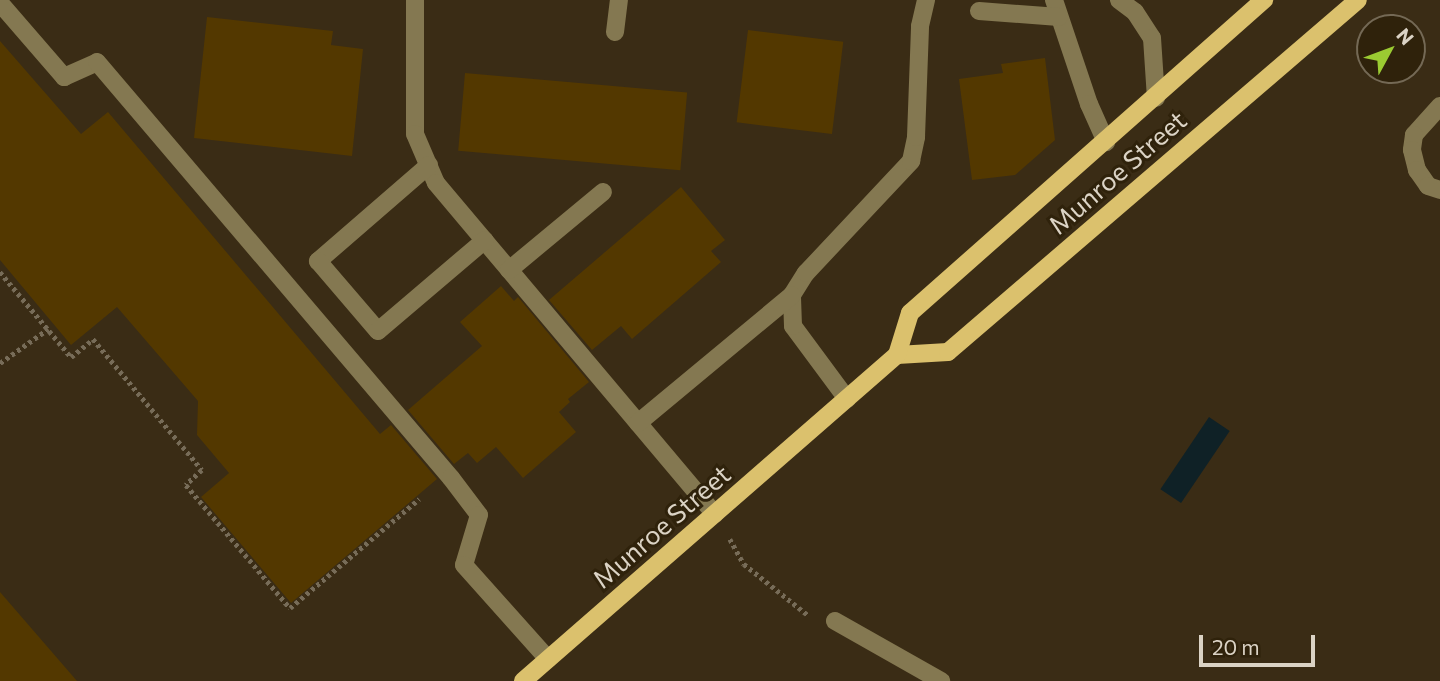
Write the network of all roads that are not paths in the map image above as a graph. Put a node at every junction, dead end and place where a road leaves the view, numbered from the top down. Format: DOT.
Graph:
graph roads {
  1 [pos="415,0"];
  2 [pos="619,0"];
  3 [pos="926,0"];
  4 [pos="1119,0"];
  5 [pos="1264,0"];
  6 [pos="1359,0"];
  7 [pos="0,3"];
  8 [pos="1057,9"];
  9 [pos="979,11"];
  10 [pos="615,32"];
  11 [pos="1156,98"];
  12 [pos="1440,106"];
  13 [pos="1106,142"];
  14 [pos="429,165"];
  15 [pos="1440,190"];
  16 [pos="603,192"];
  17 [pos="485,240"];
  18 [pos="509,270"];
  19 [pos="792,295"];
  20 [pos="897,355"];
  21 [pos="847,400"];
  22 [pos="638,423"];
  23 [pos="715,514"];
  24 [pos="835,621"];
  25 [pos="548,659"];
  26 [pos="523,681"];
  27 [pos="941,681"];
  1 -- 14 [label="street"];
  2 -- 10 [label="street"];
  3 -- 19 [label="street"];
  4 -- 11 [label="street"];
  5 -- 11 [label="main road, Munroe Street"];
  6 -- 20 [label="main road, Munroe Street"];
  7 -- 25 [label="street"];
  8 -- 9 [label="street"];
  8 -- 13 [label="street"];
  11 -- 13 [label="main road, Munroe Street"];
  12 -- 15 [label="street"];
  13 -- 20 [label="main road, Munroe Street"];
  14 -- 17 [label="street"];
  14 -- 17 [label="street"];
  16 -- 18 [label="street"];
  17 -- 18 [label="street"];
  18 -- 22 [label="street"];
  19 -- 21 [label="street"];
  19 -- 22 [label="street"];
  20 -- 21 [label="main road, Munroe Street"];
  21 -- 23 [label="main road, Munroe Street"];
  22 -- 23 [label="street"];
  23 -- 25 [label="main road, Munroe Street"];
  24 -- 27 [label="street"];
  25 -- 26 [label="main road, Munroe Street"];
}
